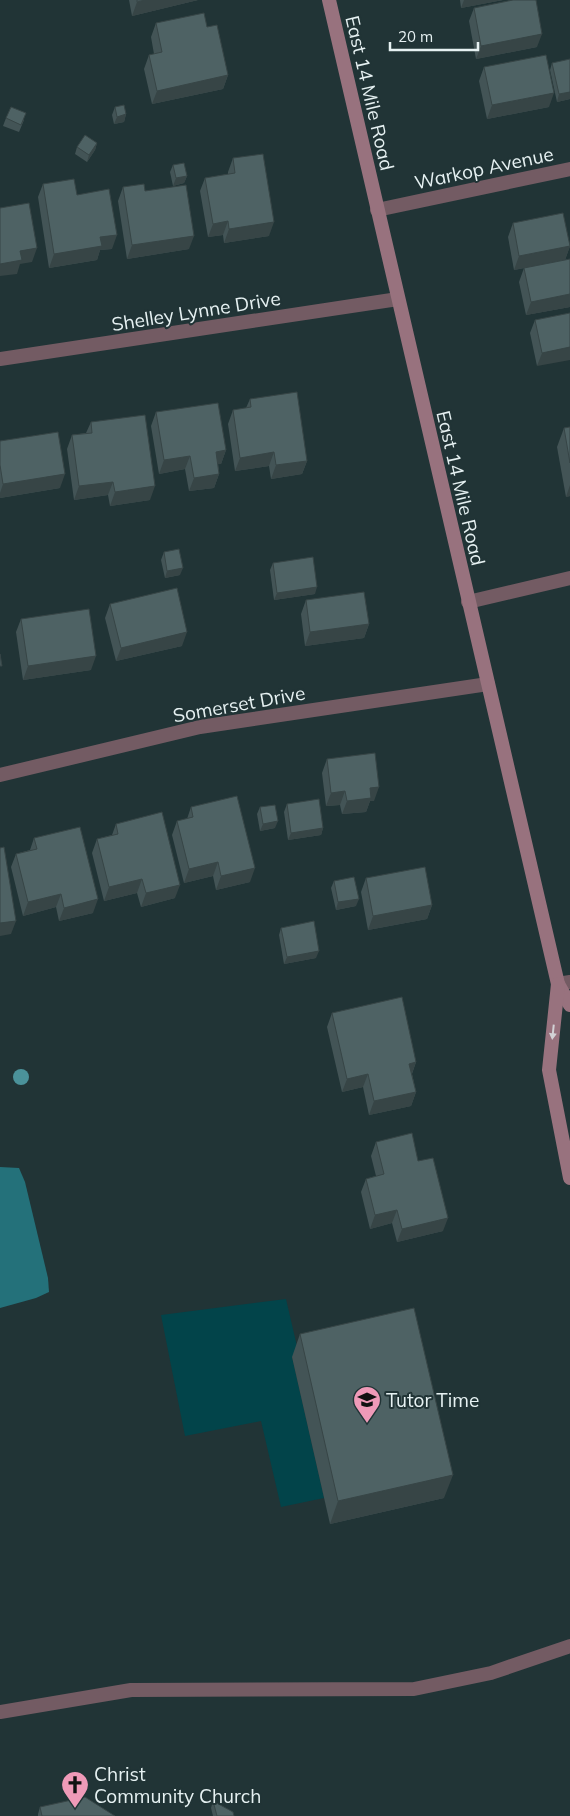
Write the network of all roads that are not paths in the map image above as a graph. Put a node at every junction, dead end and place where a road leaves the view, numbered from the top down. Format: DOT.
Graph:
graph roads {
  1 [pos="329,0"];
  2 [pos="570,169"];
  3 [pos="377,210"];
  4 [pos="398,299"];
  5 [pos="0,360"];
  6 [pos="570,578"];
  7 [pos="468,602"];
  8 [pos="488,684"];
  9 [pos="0,775"];
  10 [pos="564,983"];
  11 [pos="570,1006"];
  12 [pos="570,1178"];
  13 [pos="570,1646"];
  14 [pos="0,1712"];
  1 -- 3 [label="main road, East 14 Mile Road"];
  2 -- 3 [label="street, Warkop Avenue"];
  3 -- 4 [label="main road, East 14 Mile Road"];
  4 -- 5 [label="street, Shelley Lynne Drive"];
  4 -- 7 [label="main road, East 14 Mile Road"];
  6 -- 7 [label="street"];
  7 -- 8 [label="main road, East 14 Mile Road"];
  8 -- 9 [label="street, Somerset Drive"];
  8 -- 10 [label="main road, East 14 Mile Road"];
  10 -- 11 [label="main road, East 14 Mile Road"];
  10 -- 12 [label="main road, East 14 Mile Road, one-way"];
  13 -- 14 [label="street"];
}
